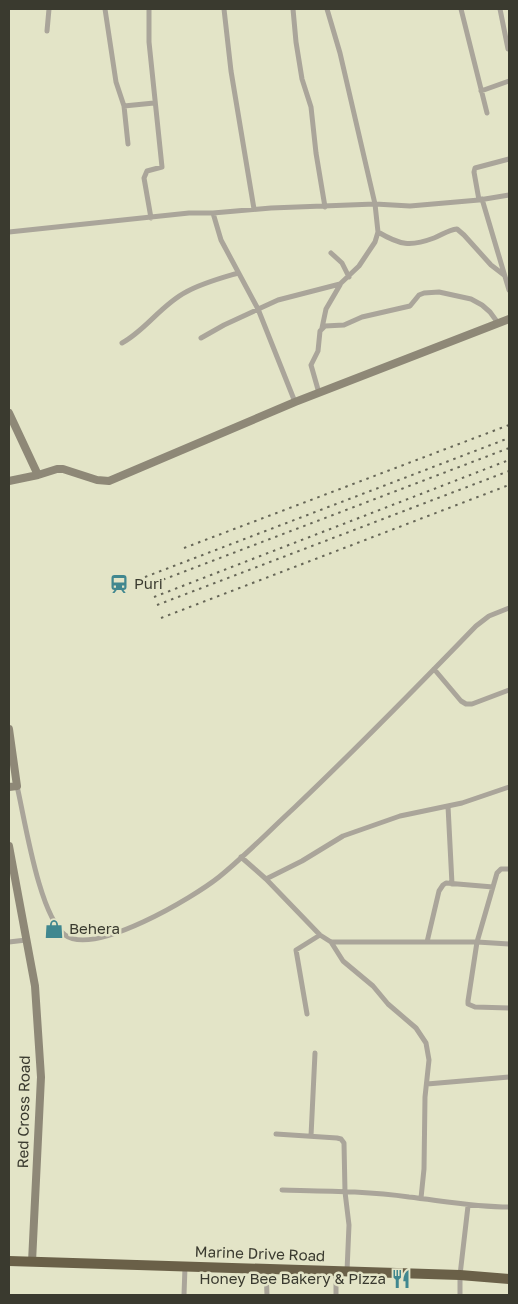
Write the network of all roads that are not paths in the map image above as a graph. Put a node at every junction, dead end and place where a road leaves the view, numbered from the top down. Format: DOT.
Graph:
graph roads {
  1 [pos="49,9"];
  2 [pos="105,9"];
  3 [pos="149,9"];
  4 [pos="224,9"];
  5 [pos="293,9"];
  6 [pos="327,9"];
  7 [pos="461,9"];
  8 [pos="500,9"];
  9 [pos="47,30"];
  10 [pos="508,49"];
  11 [pos="509,81"];
  12 [pos="481,91"];
  13 [pos="154,102"];
  14 [pos="124,106"];
  15 [pos="487,113"];
  16 [pos="128,144"];
  17 [pos="509,159"];
  18 [pos="509,195"];
  19 [pos="480,200"];
  20 [pos="375,204"];
  21 [pos="325,207"];
  22 [pos="254,209"];
  23 [pos="213,213"];
  24 [pos="151,218"];
  25 [pos="9,232"];
  26 [pos="378,232"];
  27 [pos="331,252"];
  28 [pos="238,273"];
  29 [pos="504,275"];
  30 [pos="349,277"];
  31 [pos="340,284"];
  32 [pos="509,290"];
  33 [pos="258,309"];
  34 [pos="509,319"];
  35 [pos="498,323"];
  36 [pos="322,328"];
  37 [pos="201,338"];
  38 [pos="122,343"];
  39 [pos="319,393"];
  40 [pos="295,402"];
  41 [pos="9,413"];
  42 [pos="38,475"];
  43 [pos="9,481"];
  44 [pos="509,608"];
  45 [pos="434,669"];
  46 [pos="509,690"];
  47 [pos="9,729"];
  48 [pos="18,786"];
  49 [pos="509,787"];
  50 [pos="9,788"];
  51 [pos="448,806"];
  52 [pos="9,846"];
  53 [pos="241,857"];
  54 [pos="509,869"];
  55 [pos="266,880"];
  56 [pos="452,884"];
  57 [pos="493,887"];
  58 [pos="320,935"];
  59 [pos="26,940"];
  60 [pos="9,942"];
  61 [pos="332,942"];
  62 [pos="427,942"];
  63 [pos="477,942"];
  64 [pos="509,944"];
  65 [pos="509,1008"];
  66 [pos="307,1014"];
  67 [pos="315,1052"];
  68 [pos="509,1078"];
  69 [pos="427,1084"];
  70 [pos="276,1134"];
  71 [pos="311,1136"];
  72 [pos="282,1190"];
  73 [pos="345,1192"];
  74 [pos="421,1198"];
  75 [pos="468,1206"];
  76 [pos="509,1207"];
  77 [pos="9,1261"];
  78 [pos="32,1262"];
  79 [pos="185,1266"];
  80 [pos="266,1269"];
  81 [pos="341,1271"];
  82 [pos="460,1275"];
  83 [pos="509,1278"];
  84 [pos="184,1295"];
  85 [pos="267,1295"];
  86 [pos="336,1295"];
  87 [pos="460,1295"];
  1 -- 9 [label="street"];
  2 -- 14 [label="street"];
  3 -- 13 [label="street"];
  4 -- 22 [label="street"];
  5 -- 21 [label="street"];
  6 -- 20 [label="street"];
  7 -- 12 [label="street"];
  8 -- 10 [label="street"];
  11 -- 12 [label="street"];
  12 -- 15 [label="street"];
  13 -- 14 [label="street"];
  13 -- 24 [label="street"];
  14 -- 16 [label="street"];
  17 -- 19 [label="street"];
  18 -- 19 [label="street"];
  19 -- 20 [label="street"];
  19 -- 29 [label="street"];
  20 -- 21 [label="street"];
  20 -- 26 [label="street"];
  21 -- 22 [label="street"];
  22 -- 23 [label="street"];
  23 -- 24 [label="street"];
  23 -- 28 [label="street"];
  24 -- 25 [label="street"];
  26 -- 29 [label="street"];
  26 -- 30 [label="street"];
  27 -- 30 [label="street"];
  28 -- 33 [label="street"];
  28 -- 38 [label="street"];
  29 -- 32 [label="street"];
  30 -- 31 [label="street"];
  31 -- 33 [label="street"];
  31 -- 36 [label="street"];
  33 -- 37 [label="street"];
  33 -- 40 [label="street"];
  34 -- 35 [label="main road"];
  35 -- 36 [label="street"];
  35 -- 39 [label="main road"];
  36 -- 39 [label="street"];
  39 -- 40 [label="main road"];
  40 -- 42 [label="main road"];
  41 -- 42 [label="main road"];
  42 -- 43 [label="main road"];
  44 -- 45 [label="street"];
  45 -- 46 [label="street"];
  45 -- 53 [label="street"];
  47 -- 48 [label="main road"];
  48 -- 50 [label="main road"];
  48 -- 53 [label="street"];
  49 -- 51 [label="street"];
  51 -- 55 [label="street"];
  51 -- 56 [label="street"];
  52 -- 59 [label="main road, Red Cross Road"];
  53 -- 55 [label="street"];
  54 -- 57 [label="street"];
  55 -- 58 [label="street"];
  56 -- 57 [label="street"];
  56 -- 62 [label="street"];
  57 -- 63 [label="street"];
  58 -- 61 [label="street"];
  58 -- 66 [label="street"];
  59 -- 60 [label="street"];
  59 -- 78 [label="main road, Red Cross Road"];
  61 -- 62 [label="street"];
  61 -- 69 [label="street"];
  62 -- 63 [label="street"];
  63 -- 64 [label="street"];
  63 -- 65 [label="street"];
  67 -- 71 [label="street"];
  68 -- 69 [label="street"];
  69 -- 74 [label="street"];
  70 -- 71 [label="street"];
  71 -- 73 [label="street"];
  72 -- 73 [label="street"];
  73 -- 74 [label="street"];
  73 -- 81 [label="street"];
  74 -- 75 [label="street"];
  75 -- 76 [label="street"];
  75 -- 82 [label="street"];
  77 -- 78 [label="highway, Marine Drive Road"];
  78 -- 79 [label="highway, Marine Drive Road"];
  79 -- 80 [label="highway, Marine Drive Road"];
  79 -- 84 [label="street"];
  80 -- 81 [label="highway, Marine Drive Road"];
  80 -- 85 [label="street"];
  81 -- 82 [label="highway, Marine Drive Road"];
  81 -- 86 [label="street"];
  82 -- 83 [label="highway, Marine Drive Road"];
  82 -- 87 [label="street"];
}
